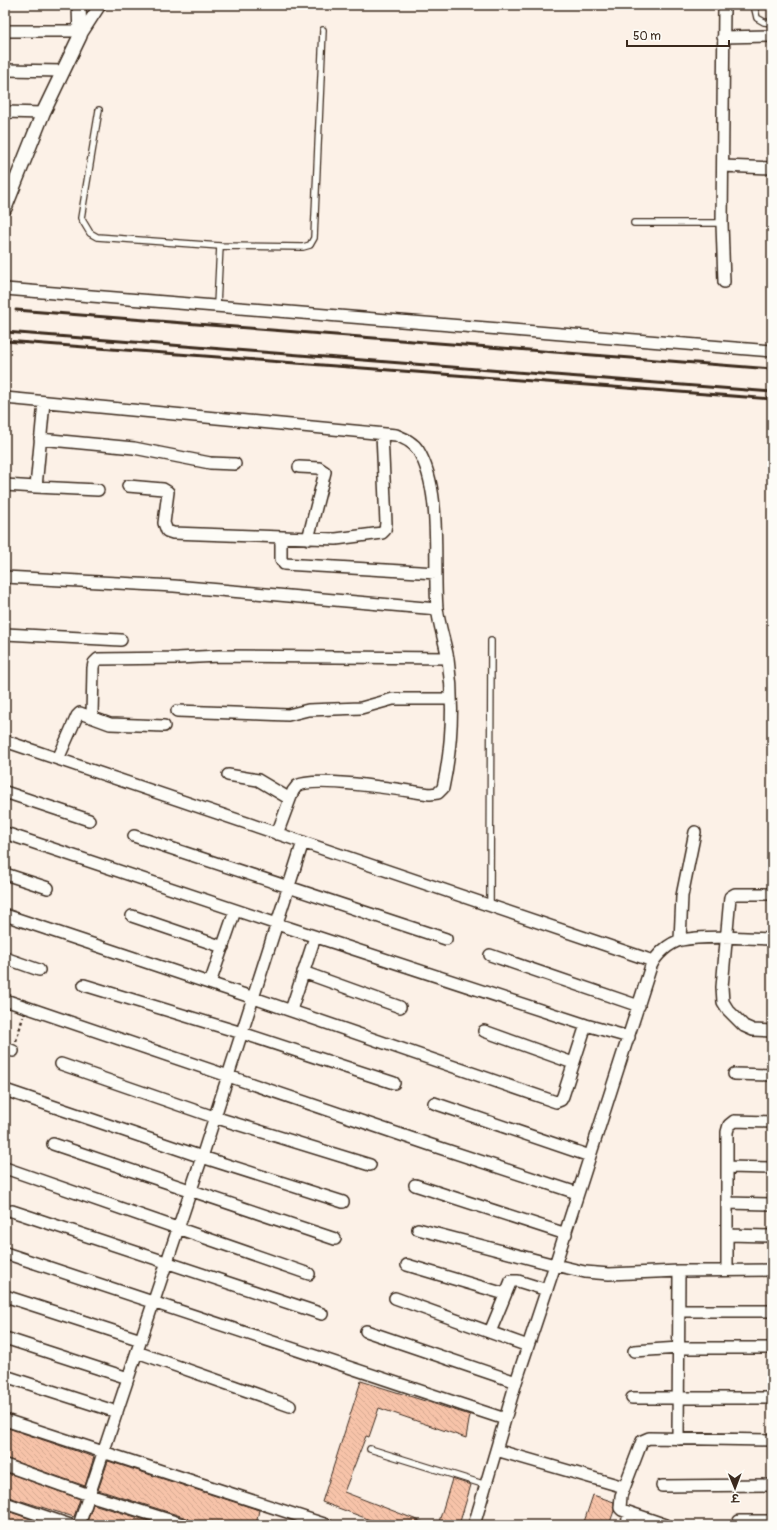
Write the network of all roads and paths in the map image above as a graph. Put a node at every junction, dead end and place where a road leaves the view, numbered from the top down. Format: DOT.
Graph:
graph roads {
  1 [pos="79,5"];
  2 [pos="100,5"];
  3 [pos="724,5"];
  4 [pos="754,5"];
  5 [pos="772,23"];
  6 [pos="323,30"];
  7 [pos="5,31"];
  8 [pos="80,34"];
  9 [pos="772,36"];
  10 [pos="723,37"];
  11 [pos="5,70"];
  12 [pos="63,72"];
  13 [pos="99,110"];
  14 [pos="5,112"];
  15 [pos="43,113"];
  16 [pos="723,166"];
  17 [pos="772,168"];
  18 [pos="5,208"];
  19 [pos="634,223"];
  20 [pos="722,223"];
  21 [pos="220,246"];
  22 [pos="724,282"];
  23 [pos="5,289"];
  24 [pos="217,305"];
  25 [pos="772,351"];
  26 [pos="5,398"];
  27 [pos="44,402"];
  28 [pos="382,434"];
  29 [pos="40,439"];
  30 [pos="235,464"];
  31 [pos="299,467"];
  32 [pos="5,485"];
  33 [pos="128,486"];
  34 [pos="36,487"];
  35 [pos="98,490"];
  36 [pos="281,537"];
  37 [pos="308,539"];
  38 [pos="436,573"];
  39 [pos="5,576"];
  40 [pos="437,609"];
  41 [pos="5,634"];
  42 [pos="121,640"];
  43 [pos="491,641"];
  44 [pos="448,658"];
  45 [pos="451,699"];
  46 [pos="177,711"];
  47 [pos="92,716"];
  48 [pos="164,726"];
  49 [pos="5,741"];
  50 [pos="58,759"];
  51 [pos="228,775"];
  52 [pos="5,792"];
  53 [pos="290,799"];
  54 [pos="88,820"];
  55 [pos="695,832"];
  56 [pos="5,833"];
  57 [pos="277,834"];
  58 [pos="134,836"];
  59 [pos="303,842"];
  60 [pos="5,874"];
  61 [pos="48,888"];
  62 [pos="288,888"];
  63 [pos="772,894"];
  64 [pos="490,906"];
  65 [pos="235,911"];
  66 [pos="5,915"];
  67 [pos="132,916"];
  68 [pos="277,924"];
  69 [pos="315,937"];
  70 [pos="727,938"];
  71 [pos="446,939"];
  72 [pos="772,939"];
  73 [pos="680,940"];
  74 [pos="223,947"];
  75 [pos="490,955"];
  76 [pos="5,958"];
  77 [pos="653,961"];
  78 [pos="39,970"];
  79 [pos="303,972"];
  80 [pos="210,983"];
  81 [pos="84,985"];
  82 [pos="253,997"];
  83 [pos="5,1000"];
  84 [pos="639,1006"];
  85 [pos="26,1007"];
  86 [pos="400,1007"];
  87 [pos="291,1010"];
  88 [pos="586,1025"];
  89 [pos="484,1031"];
  90 [pos="772,1031"];
  91 [pos="242,1033"];
  92 [pos="629,1037"];
  93 [pos="9,1050"];
  94 [pos="573,1063"];
  95 [pos="61,1064"];
  96 [pos="734,1074"];
  97 [pos="228,1075"];
  98 [pos="772,1075"];
  99 [pos="394,1084"];
  100 [pos="5,1090"];
  101 [pos="434,1103"];
  102 [pos="214,1117"];
  103 [pos="772,1122"];
  104 [pos="53,1144"];
  105 [pos="590,1156"];
  106 [pos="202,1157"];
  107 [pos="370,1165"];
  108 [pos="728,1167"];
  109 [pos="5,1168"];
  110 [pos="772,1168"];
  111 [pos="415,1185"];
  112 [pos="191,1190"];
  113 [pos="577,1193"];
  114 [pos="343,1202"];
  115 [pos="727,1204"];
  116 [pos="772,1204"];
  117 [pos="12,1211"];
  118 [pos="178,1228"];
  119 [pos="418,1229"];
  120 [pos="566,1234"];
  121 [pos="727,1235"];
  122 [pos="772,1236"];
  123 [pos="335,1238"];
  124 [pos="5,1253"];
  125 [pos="166,1262"];
  126 [pos="407,1265"];
  127 [pos="555,1265"];
  128 [pos="727,1270"];
  129 [pos="772,1270"];
  130 [pos="679,1271"];
  131 [pos="309,1274"];
  132 [pos="546,1290"];
  133 [pos="505,1294"];
  134 [pos="5,1296"];
  135 [pos="395,1298"];
  136 [pos="153,1302"];
  137 [pos="679,1310"];
  138 [pos="772,1311"];
  139 [pos="322,1314"];
  140 [pos="366,1331"];
  141 [pos="490,1332"];
  142 [pos="5,1338"];
  143 [pos="141,1340"];
  144 [pos="528,1346"];
  145 [pos="679,1348"];
  146 [pos="772,1348"];
  147 [pos="634,1351"];
  148 [pos="137,1352"];
  149 [pos="5,1376"];
  150 [pos="128,1378"];
  151 [pos="516,1382"];
  152 [pos="678,1397"];
  153 [pos="632,1398"];
  154 [pos="772,1398"];
  155 [pos="290,1406"];
  156 [pos="116,1412"];
  157 [pos="505,1419"];
  158 [pos="5,1420"];
  159 [pos="678,1439"];
  160 [pos="772,1440"];
  161 [pos="370,1449"];
  162 [pos="496,1450"];
  163 [pos="103,1453"];
  164 [pos="5,1465"];
  165 [pos="486,1485"];
  166 [pos="772,1485"];
  167 [pos="662,1486"];
  168 [pos="624,1487"];
  169 [pos="89,1495"];
  170 [pos="5,1503"];
  171 [pos="630,1513"];
  172 [pos="739,1521"];
  173 [pos="772,1521"];
  174 [pos="70,1525"];
  175 [pos="79,1525"];
  176 [pos="185,1525"];
  177 [pos="327,1525"];
  178 [pos="474,1525"];
  179 [pos="626,1525"];
  180 [pos="666,1525"];
  1 -- 8 [label="street"];
  2 -- 8 [label="street"];
  3 -- 10 [label="street"];
  4 -- 5 [label="lane"];
  6 -- 21 [label="lane"];
  7 -- 8 [label="street"];
  8 -- 12 [label="street"];
  9 -- 10 [label="street"];
  10 -- 16 [label="street"];
  11 -- 12 [label="street"];
  12 -- 15 [label="street"];
  13 -- 21 [label="lane"];
  14 -- 15 [label="street"];
  15 -- 18 [label="street"];
  16 -- 17 [label="street"];
  16 -- 20 [label="street"];
  19 -- 20 [label="lane"];
  20 -- 22 [label="street"];
  21 -- 24 [label="lane"];
  23 -- 24 [label="street"];
  24 -- 25 [label="street"];
  26 -- 27 [label="street"];
  27 -- 28 [label="street"];
  27 -- 29 [label="street"];
  28 -- 37 [label="street"];
  28 -- 38 [label="street"];
  29 -- 30 [label="street"];
  29 -- 34 [label="street"];
  31 -- 37 [label="street"];
  32 -- 34 [label="street"];
  33 -- 36 [label="street"];
  34 -- 35 [label="street"];
  36 -- 37 [label="street"];
  36 -- 38 [label="street"];
  38 -- 40 [label="street"];
  39 -- 40 [label="street"];
  40 -- 44 [label="street"];
  41 -- 42 [label="street"];
  43 -- 64 [label="lane"];
  44 -- 45 [label="street"];
  44 -- 47 [label="street"];
  45 -- 46 [label="street"];
  45 -- 53 [label="street"];
  47 -- 48 [label="street"];
  47 -- 50 [label="street"];
  49 -- 50 [label="street"];
  50 -- 57 [label="street"];
  51 -- 53 [label="street"];
  52 -- 54 [label="street"];
  53 -- 57 [label="street"];
  55 -- 73 [label="street"];
  56 -- 65 [label="street"];
  57 -- 59 [label="street"];
  58 -- 62 [label="street"];
  59 -- 62 [label="street"];
  59 -- 64 [label="street"];
  60 -- 61 [label="street"];
  62 -- 68 [label="street"];
  62 -- 71 [label="street"];
  63 -- 70 [label="street"];
  64 -- 77 [label="street"];
  65 -- 68 [label="street"];
  65 -- 74 [label="street"];
  66 -- 80 [label="street"];
  67 -- 74 [label="street"];
  68 -- 69 [label="street"];
  68 -- 82 [label="street"];
  69 -- 79 [label="street"];
  69 -- 88 [label="street"];
  70 -- 72 [label="street"];
  70 -- 73 [label="street"];
  70 -- 90 [label="street"];
  73 -- 77 [label="street"];
  74 -- 80 [label="street"];
  75 -- 84 [label="street"];
  76 -- 78 [label="street"];
  77 -- 84 [label="street"];
  79 -- 86 [label="street"];
  79 -- 87 [label="street"];
  80 -- 82 [label="street"];
  81 -- 91 [label="street"];
  82 -- 87 [label="street"];
  82 -- 91 [label="street"];
  83 -- 85 [label="street"];
  84 -- 92 [label="street"];
  85 -- 93 [label="path"];
  85 -- 97 [label="street"];
  87 -- 94 [label="street"];
  88 -- 92 [label="street"];
  88 -- 94 [label="street"];
  89 -- 94 [label="street"];
  91 -- 97 [label="street"];
  91 -- 99 [label="street"];
  92 -- 105 [label="street"];
  95 -- 102 [label="street"];
  96 -- 98 [label="street"];
  97 -- 102 [label="street"];
  97 -- 113 [label="street"];
  100 -- 106 [label="street"];
  101 -- 105 [label="street"];
  102 -- 106 [label="street"];
  102 -- 107 [label="street"];
  103 -- 108 [label="street"];
  104 -- 112 [label="street"];
  105 -- 113 [label="street"];
  106 -- 112 [label="street"];
  106 -- 114 [label="street"];
  108 -- 110 [label="street"];
  108 -- 115 [label="street"];
  109 -- 118 [label="street"];
  111 -- 120 [label="street"];
  112 -- 118 [label="street"];
  112 -- 123 [label="street"];
  113 -- 120 [label="street"];
  115 -- 116 [label="street"];
  115 -- 121 [label="street"];
  117 -- 125 [label="street"];
  118 -- 125 [label="street"];
  118 -- 131 [label="street"];
  119 -- 127 [label="street"];
  120 -- 127 [label="street"];
  121 -- 122 [label="street"];
  121 -- 128 [label="street"];
  124 -- 136 [label="street"];
  125 -- 136 [label="street"];
  125 -- 139 [label="street"];
  126 -- 133 [label="street"];
  127 -- 130 [label="street"];
  127 -- 132 [label="street"];
  128 -- 129 [label="street"];
  128 -- 130 [label="street"];
  130 -- 137 [label="street"];
  132 -- 133 [label="street"];
  132 -- 144 [label="street"];
  133 -- 141 [label="street"];
  134 -- 143 [label="street"];
  135 -- 141 [label="street"];
  136 -- 143 [label="street"];
  136 -- 157 [label="street"];
  137 -- 138 [label="street"];
  137 -- 145 [label="street"];
  140 -- 151 [label="street"];
  141 -- 144 [label="street"];
  142 -- 150 [label="street"];
  143 -- 148 [label="street"];
  144 -- 151 [label="street"];
  145 -- 146 [label="street"];
  145 -- 147 [label="street"];
  145 -- 152 [label="street"];
  148 -- 150 [label="street"];
  148 -- 155 [label="street"];
  149 -- 156 [label="street"];
  150 -- 156 [label="street"];
  151 -- 157 [label="street"];
  152 -- 153 [label="street"];
  152 -- 154 [label="street"];
  152 -- 159 [label="street"];
  156 -- 163 [label="street"];
  157 -- 162 [label="street"];
  158 -- 163 [label="street"];
  159 -- 160 [label="street"];
  159 -- 168 [label="street"];
  161 -- 165 [label="lane"];
  162 -- 165 [label="street"];
  162 -- 168 [label="street"];
  163 -- 169 [label="street"];
  163 -- 177 [label="street"];
  164 -- 169 [label="street"];
  165 -- 178 [label="street"];
  166 -- 167 [label="street"];
  168 -- 171 [label="street"];
  169 -- 175 [label="street"];
  169 -- 176 [label="street"];
  170 -- 174 [label="street"];
  171 -- 179 [label="street"];
  171 -- 180 [label="street"];
  172 -- 173 [label="street"];
}
